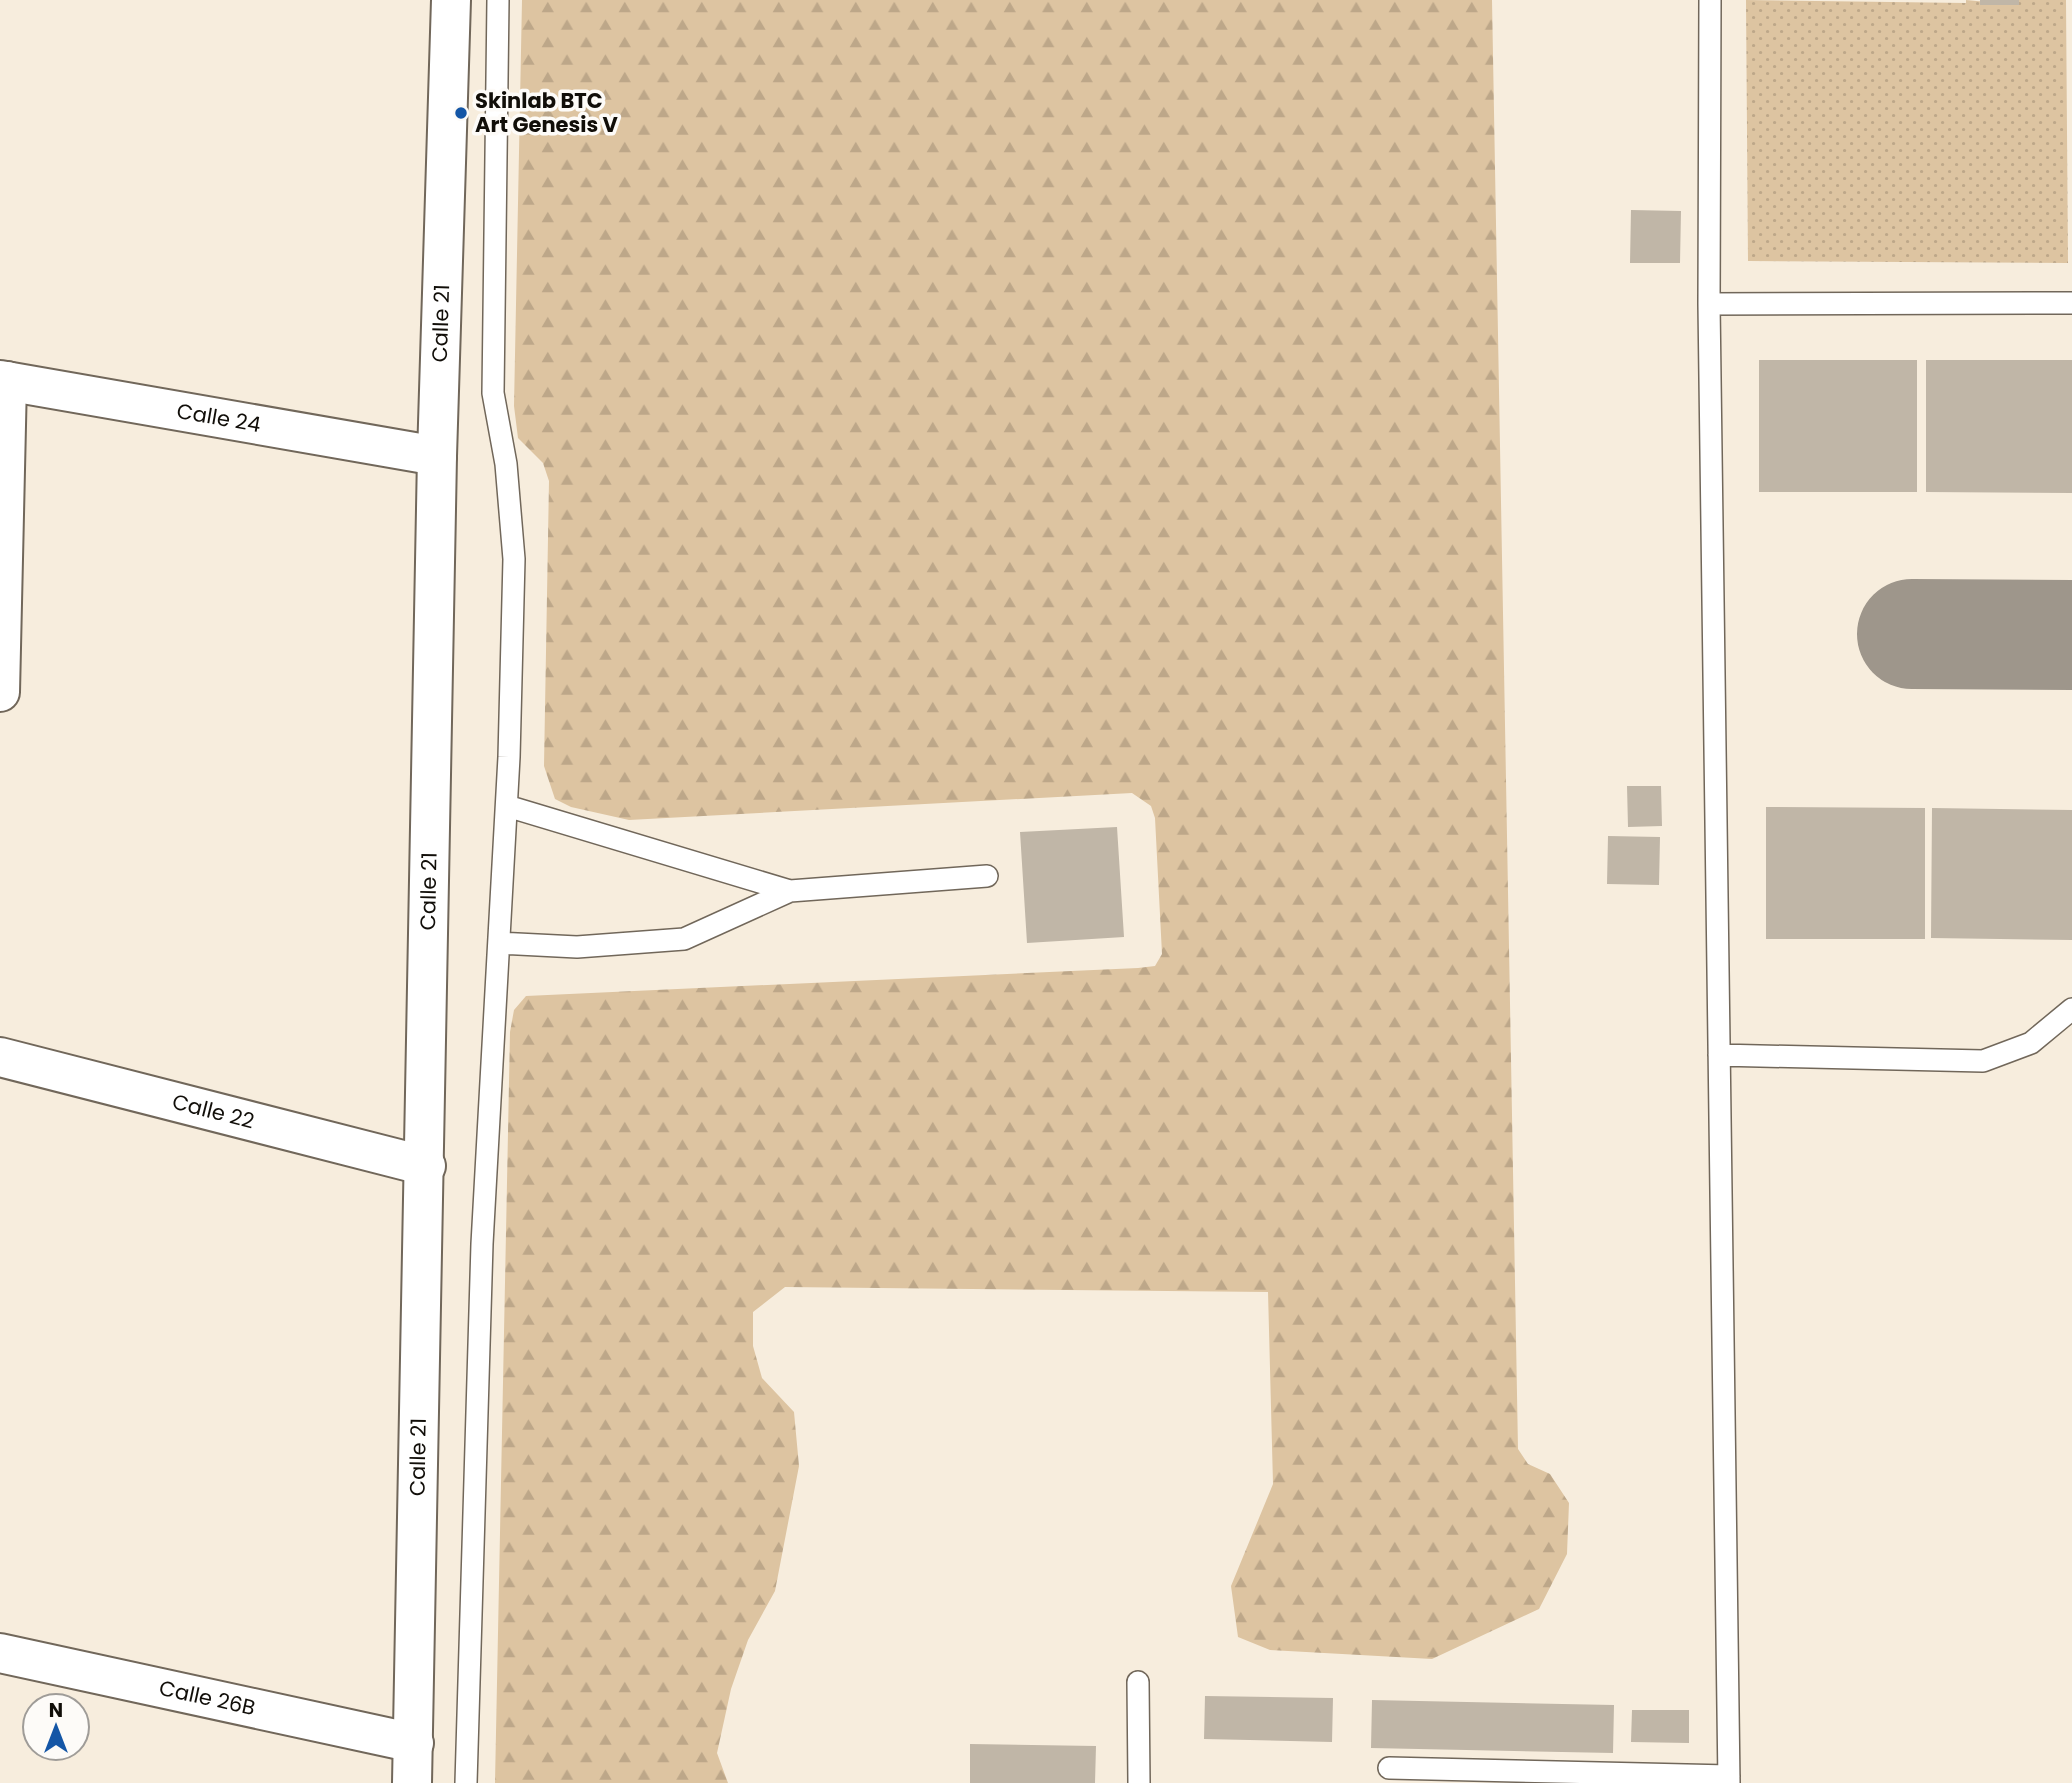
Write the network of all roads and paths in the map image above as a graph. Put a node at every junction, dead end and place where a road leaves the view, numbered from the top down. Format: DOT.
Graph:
graph roads {
  1 [pos="451,0"];
  2 [pos="498,0"];
  3 [pos="1710,0"];
  4 [pos="2072,303"];
  5 [pos="1709,304"];
  6 [pos="3,381"];
  7 [pos="437,456"];
  8 [pos="0,692"];
  9 [pos="507,806"];
  10 [pos="987,876"];
  11 [pos="790,891"];
  12 [pos="499,943"];
  13 [pos="2072,1009"];
  14 [pos="1719,1055"];
  15 [pos="0,1057"];
  16 [pos="426,1166"];
  17 [pos="0,1653"];
  18 [pos="1138,1682"];
  19 [pos="414,1743"];
  20 [pos="1389,1768"];
  21 [pos="1729,1779"];
  22 [pos="412,1783"];
  23 [pos="466,1783"];
  24 [pos="1139,1783"];
  1 -- 7 [label="street, Calle 21"];
  2 -- 9 [label="lane"];
  3 -- 5 [label="lane"];
  4 -- 5 [label="lane"];
  5 -- 14 [label="lane"];
  6 -- 7 [label="street, Calle 24"];
  6 -- 8 [label="street"];
  7 -- 16 [label="street, Calle 21"];
  9 -- 11 [label="lane"];
  9 -- 12 [label="lane"];
  10 -- 11 [label="lane"];
  11 -- 12 [label="lane"];
  12 -- 23 [label="lane"];
  13 -- 14 [label="lane"];
  14 -- 21 [label="lane"];
  15 -- 16 [label="street, Calle 22"];
  16 -- 19 [label="street, Calle 21"];
  17 -- 19 [label="street, Calle 26B"];
  18 -- 24 [label="lane"];
  19 -- 22 [label="street, Calle 21"];
  20 -- 21 [label="lane"];
}
